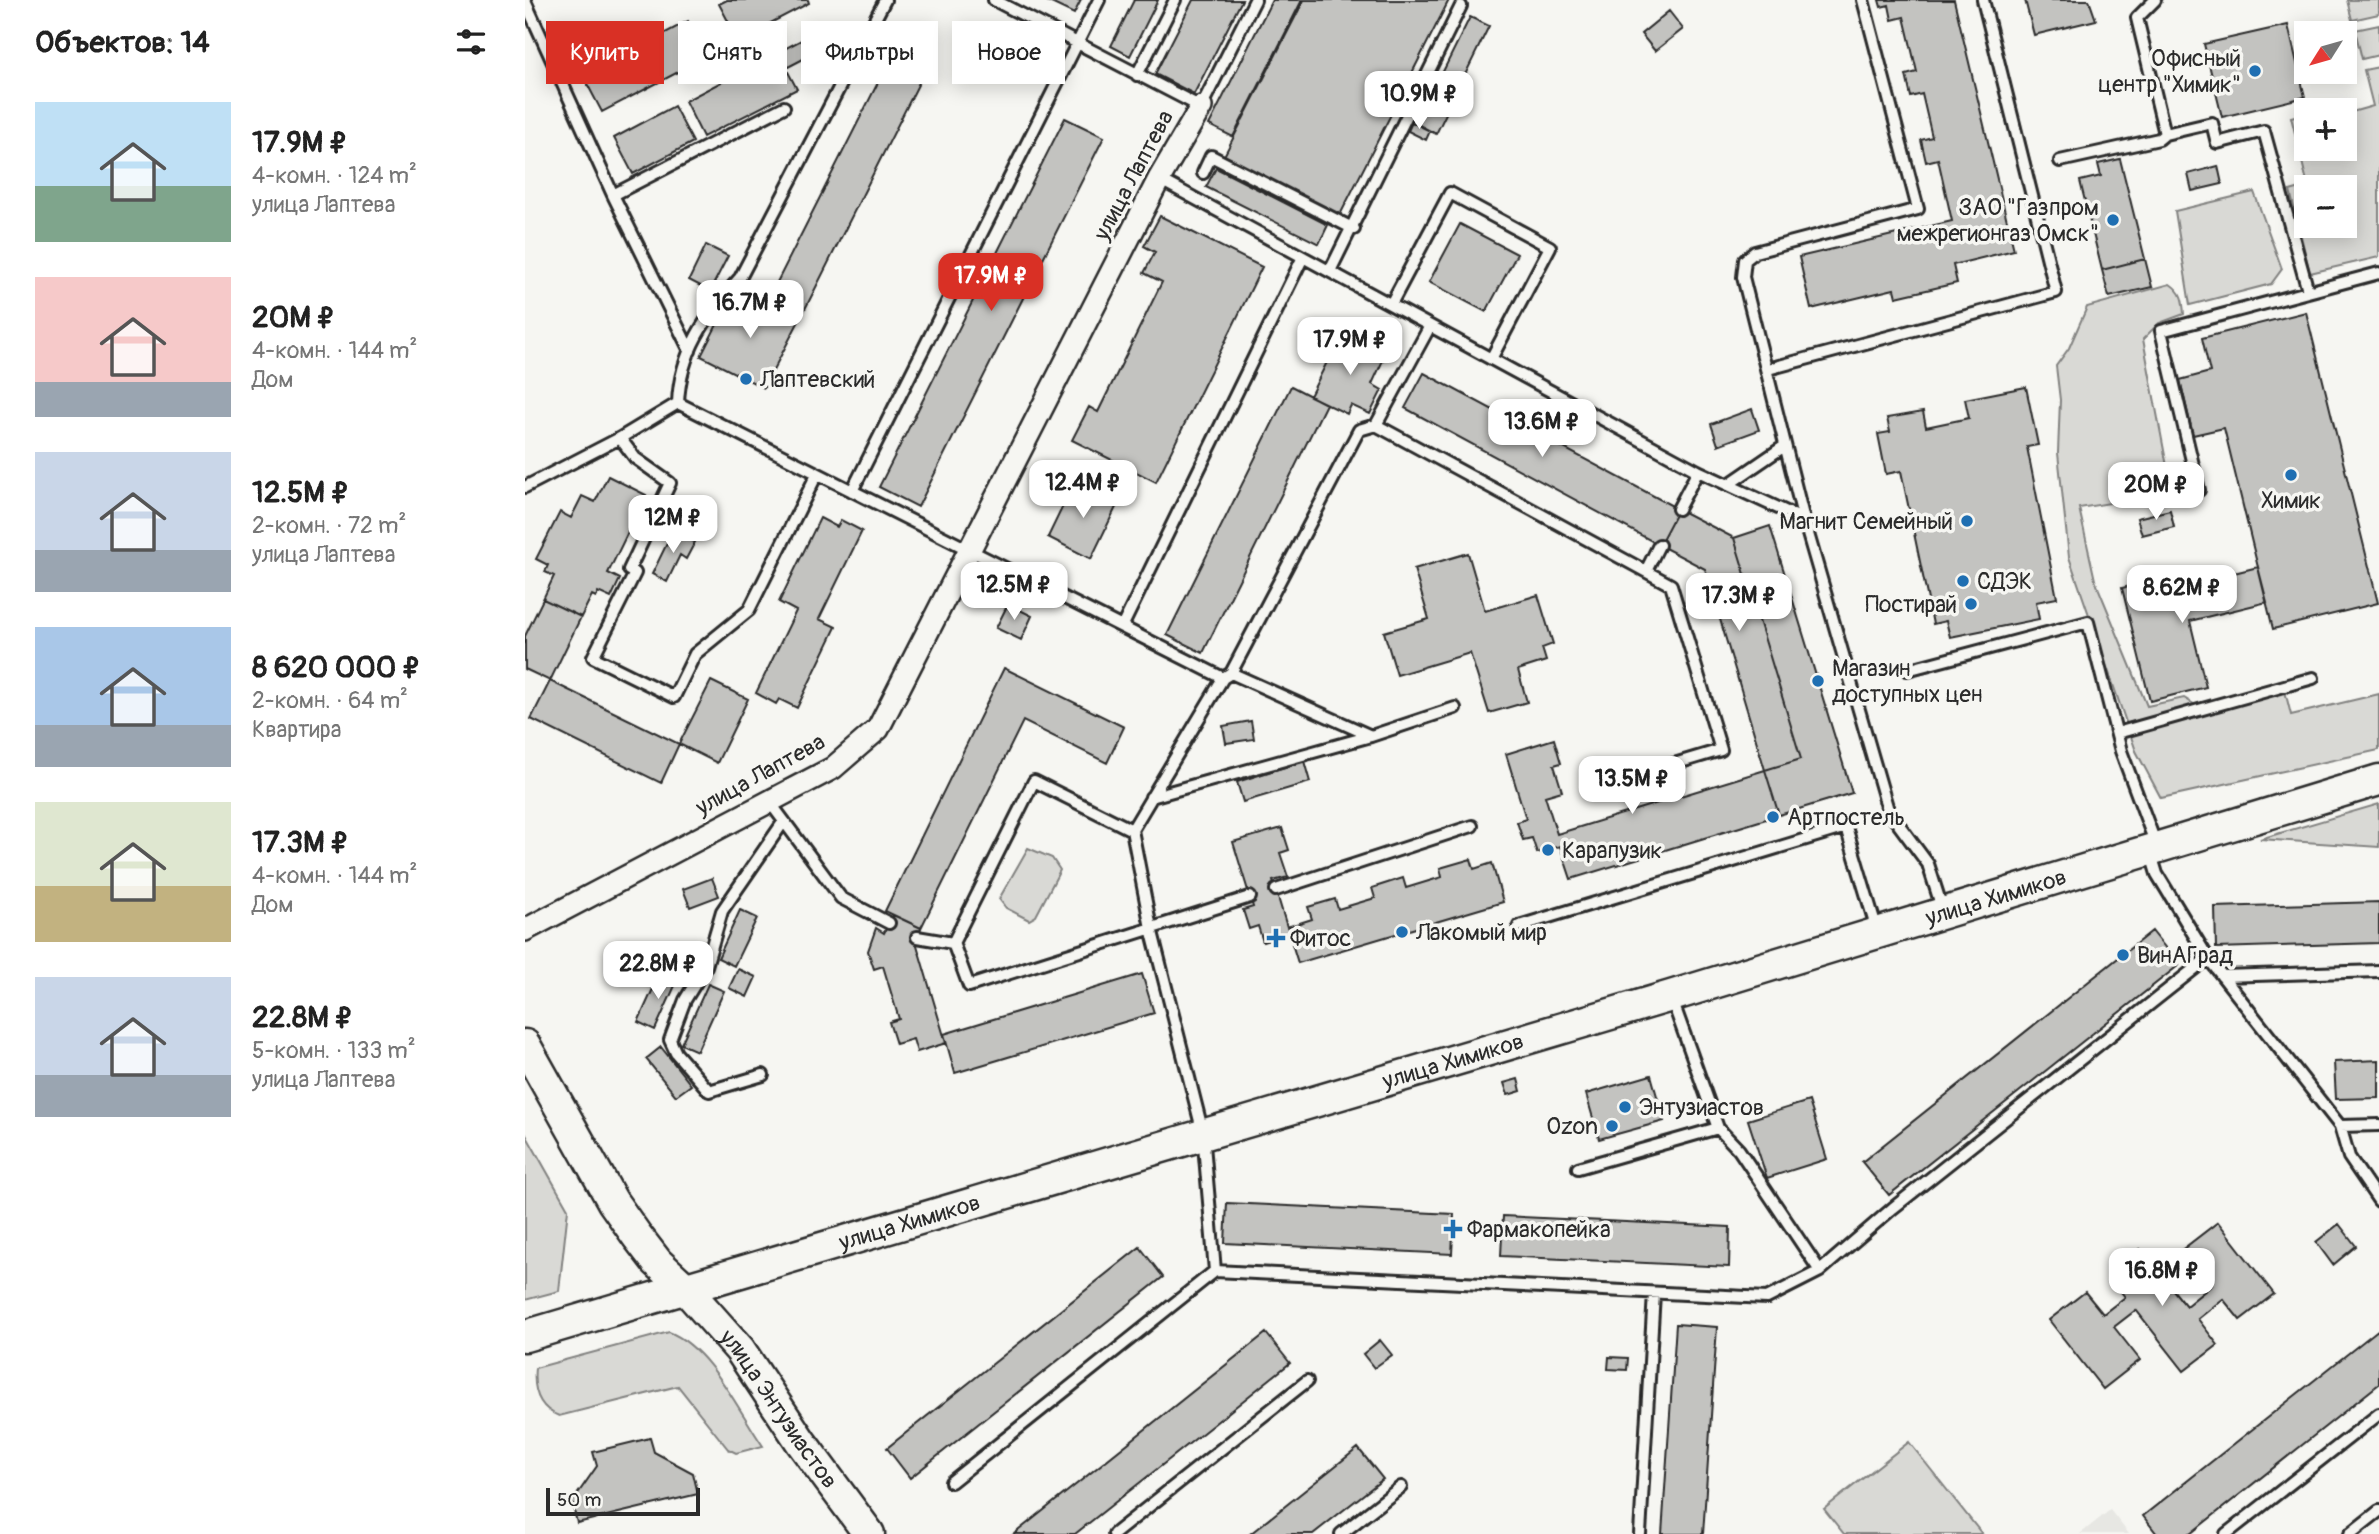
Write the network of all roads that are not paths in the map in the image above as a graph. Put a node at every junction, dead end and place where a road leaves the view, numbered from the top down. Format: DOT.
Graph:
graph roads {
  1 [pos="885,0"];
  2 [pos="994,0"];
  3 [pos="1099,0"];
  4 [pos="1175,0"];
  5 [pos="1255,0"];
  6 [pos="1863,0"];
  7 [pos="1983,0"];
  8 [pos="2155,0"];
  9 [pos="525,1"];
  10 [pos="1461,6"];
  11 [pos="1077,44"];
  12 [pos="1137,75"];
  13 [pos="784,107"];
  14 [pos="1201,107"];
  15 [pos="2165,135"];
  16 [pos="2060,160"];
  17 [pos="1203,173"];
  18 [pos="1159,179"];
  19 [pos="613,195"];
  20 [pos="1354,229"];
  21 [pos="1303,257"];
  22 [pos="1330,271"];
  23 [pos="2379,273"];
  24 [pos="2308,291"];
  25 [pos="1391,304"];
  26 [pos="1430,326"];
  27 [pos="689,351"];
  28 [pos="1490,359"];
  29 [pos="1768,369"];
  30 [pos="678,403"];
  31 [pos="1375,425"];
  32 [pos="620,438"];
  33 [pos="1783,447"];
  34 [pos="1699,471"];
  35 [pos="817,474"];
  36 [pos="1729,485"];
  37 [pos="525,487"];
  38 [pos="2199,490"];
  39 [pos="852,491"];
  40 [pos="1678,509"];
  41 [pos="1804,520"];
  42 [pos="1659,545"];
  43 [pos="969,550"];
  44 [pos="1646,571"];
  45 [pos="1122,627"];
  46 [pos="1907,670"];
  47 [pos="1227,676"];
  48 [pos="2313,678"];
  49 [pos="1455,708"];
  50 [pos="2117,733"];
  51 [pos="1371,736"];
  52 [pos="2379,780"];
  53 [pos="1597,787"];
  54 [pos="1151,797"];
  55 [pos="769,801"];
  56 [pos="784,821"];
  57 [pos="1472,827"];
  58 [pos="1132,830"];
  59 [pos="2153,846"];
  60 [pos="1276,890"];
  61 [pos="1250,897"];
  62 [pos="1943,911"];
  63 [pos="889,923"];
  64 [pos="1519,926"];
  65 [pos="1151,928"];
  66 [pos="525,930"];
  67 [pos="1877,931"];
  68 [pos="917,937"];
  69 [pos="953,943"];
  70 [pos="2208,958"];
  71 [pos="2379,971"];
  72 [pos="2222,976"];
  73 [pos="1671,996"];
  74 [pos="525,1045"];
  75 [pos="763,1075"];
  76 [pos="2379,1125"];
  77 [pos="2340,1126"];
  78 [pos="1718,1128"];
  79 [pos="1203,1133"];
  80 [pos="1578,1167"];
  81 [pos="2379,1201"];
  82 [pos="1216,1271"];
  83 [pos="1820,1271"];
  84 [pos="685,1288"];
  85 [pos="1654,1293"];
  86 [pos="525,1336"];
  87 [pos="1307,1381"];
  88 [pos="2379,1413"];
  89 [pos="951,1482"];
  90 [pos="1401,1487"];
  91 [pos="2379,1511"];
  92 [pos="869,1534"];
  93 [pos="1114,1534"];
  94 [pos="1341,1534"];
  95 [pos="1640,1534"];
  96 [pos="2226,1534"];
  97 [pos="2350,1534"];
  1 -- 27 [label="lane"];
  2 -- 11 [label="lane"];
  3 -- 11 [label="lane"];
  4 -- 12 [label="lane"];
  5 -- 14 [label="lane"];
  6 -- 29 [label="lane"];
  7 -- 29 [label="lane"];
  8 -- 15 [label="lane"];
  9 -- 19 [label="lane"];
  10 -- 20 [label="lane"];
  11 -- 12 [label="lane"];
  11 -- 39 [label="lane"];
  12 -- 14 [label="lane"];
  13 -- 19 [label="lane"];
  14 -- 18 [label="street, улица Лаптева"];
  15 -- 16 [label="lane"];
  15 -- 24 [label="lane"];
  17 -- 20 [label="lane"];
  18 -- 21 [label="lane"];
  18 -- 43 [label="street, улица Лаптева"];
  19 -- 27 [label="lane"];
  20 -- 22 [label="lane"];
  21 -- 22 [label="lane"];
  21 -- 45 [label="lane"];
  22 -- 25 [label="lane"];
  23 -- 24 [label="lane"];
  24 -- 38 [label="lane"];
  25 -- 26 [label="lane"];
  25 -- 28 [label="lane"];
  26 -- 28 [label="lane"];
  26 -- 31 [label="lane"];
  27 -- 30 [label="lane"];
  28 -- 34 [label="lane"];
  29 -- 33 [label="lane"];
  30 -- 32 [label="lane"];
  30 -- 35 [label="lane"];
  31 -- 44 [label="lane"];
  31 -- 47 [label="lane"];
  32 -- 35 [label="lane"];
  32 -- 37 [label="lane"];
  33 -- 36 [label="lane"];
  33 -- 41 [label="lane"];
  34 -- 36 [label="lane"];
  34 -- 40 [label="lane"];
  35 -- 39 [label="lane"];
  36 -- 41 [label="lane"];
  39 -- 43 [label="lane"];
  41 -- 62 [label="lane"];
  42 -- 44 [label="lane"];
  43 -- 45 [label="lane"];
  43 -- 55 [label="street, улица Лаптева"];
  44 -- 53 [label="lane"];
  45 -- 47 [label="lane"];
  46 -- 50 [label="lane"];
  47 -- 51 [label="lane"];
  47 -- 54 [label="lane"];
  48 -- 50 [label="lane"];
  49 -- 51 [label="lane"];
  50 -- 59 [label="lane"];
  51 -- 54 [label="lane"];
  52 -- 59 [label="main road, улица Химиков"];
  54 -- 58 [label="lane"];
  55 -- 56 [label="lane"];
  55 -- 66 [label="street, улица Лаптева"];
  56 -- 63 [label="lane"];
  56 -- 75 [label="lane"];
  57 -- 60 [label="lane"];
  58 -- 65 [label="lane"];
  58 -- 69 [label="lane"];
  59 -- 62 [label="main road, улица Химиков"];
  59 -- 70 [label="lane"];
  61 -- 65 [label="lane"];
  62 -- 67 [label="main road, улица Химиков"];
  64 -- 67 [label="lane"];
  65 -- 69 [label="lane"];
  65 -- 79 [label="lane"];
  67 -- 73 [label="main road, улица Химиков"];
  68 -- 69 [label="lane"];
  70 -- 72 [label="lane"];
  70 -- 83 [label="lane"];
  71 -- 72 [label="lane"];
  72 -- 77 [label="lane"];
  73 -- 78 [label="lane"];
  73 -- 79 [label="main road, улица Химиков"];
  74 -- 84 [label="main road, улица Энтузиастов"];
  76 -- 77 [label="lane"];
  77 -- 81 [label="lane"];
  78 -- 80 [label="lane"];
  78 -- 83 [label="lane"];
  79 -- 82 [label="lane"];
  79 -- 84 [label="main road, улица Химиков"];
  82 -- 85 [label="lane"];
  82 -- 89 [label="lane"];
  83 -- 85 [label="lane"];
  84 -- 86 [label="main road, улица Химиков"];
  84 -- 92 [label="main road, улица Энтузиастов"];
  85 -- 95 [label="lane"];
  87 -- 93 [label="lane"];
  88 -- 96 [label="lane"];
  90 -- 94 [label="lane"];
  91 -- 97 [label="lane"];
}
